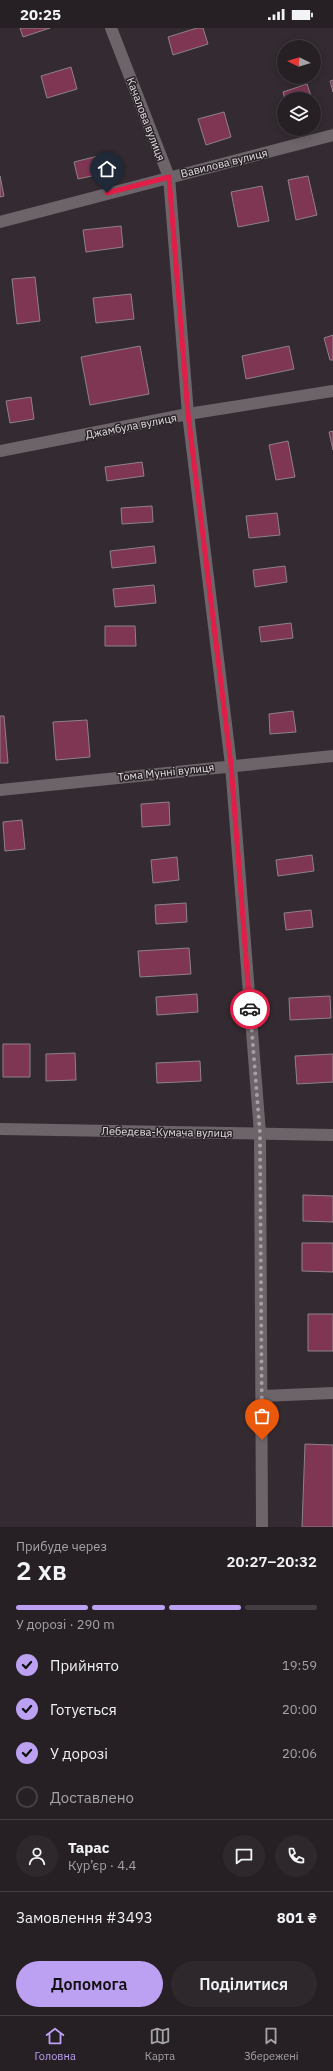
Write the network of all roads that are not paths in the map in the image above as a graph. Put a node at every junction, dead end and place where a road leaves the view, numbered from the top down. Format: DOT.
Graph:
graph roads {
  1 [pos="111,28"];
  2 [pos="333,135"];
  3 [pos="169,177"];
  4 [pos="0,222"];
  5 [pos="333,391"];
  6 [pos="188,414"];
  7 [pos="0,451"];
  8 [pos="333,756"];
  9 [pos="231,765"];
  10 [pos="0,790"];
  11 [pos="0,1129"];
  12 [pos="260,1133"];
  13 [pos="333,1135"];
  14 [pos="333,1393"];
  15 [pos="262,1396"];
  16 [pos="262,1527"];
  1 -- 3 [label="street, Качалова вулиця"];
  2 -- 3 [label="street, Вавилова вулиця"];
  3 -- 4 [label="street, Вавилова вулиця"];
  3 -- 6 [label="street, Качалова вулиця"];
  5 -- 6 [label="street, Джамбула вулиця"];
  6 -- 7 [label="street, Джамбула вулиця"];
  6 -- 9 [label="street, Качалова вулиця"];
  8 -- 9 [label="street, Тома Мунні вулиця"];
  9 -- 10 [label="street, Тома Мунні вулиця"];
  9 -- 12 [label="street, Качалова вулиця"];
  11 -- 12 [label="street, Лебедєва-Кумача вулиця"];
  12 -- 13 [label="street, Лебедєва-Кумача вулиця"];
  12 -- 15 [label="street, Качалова вулиця"];
  14 -- 15 [label="street"];
  15 -- 16 [label="street, Качалова вулиця"];
}
